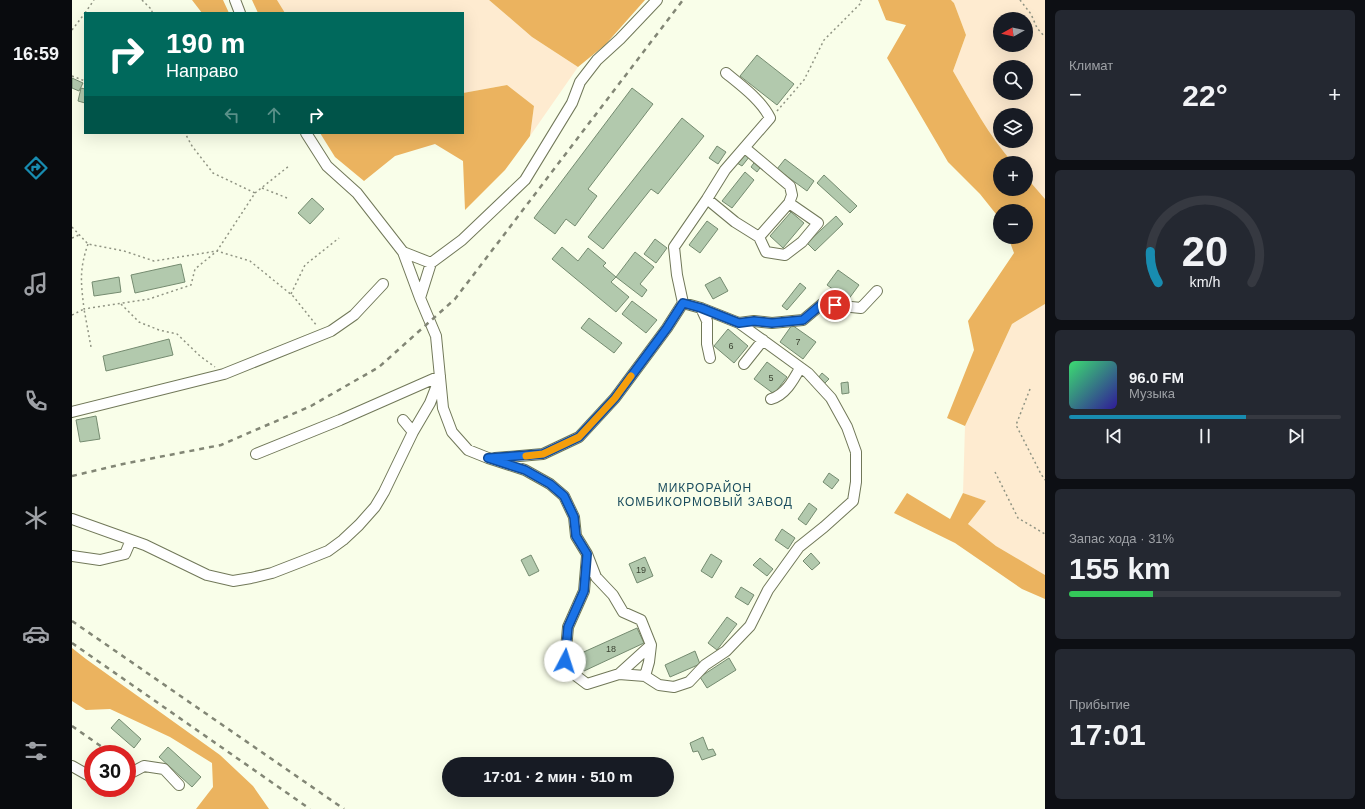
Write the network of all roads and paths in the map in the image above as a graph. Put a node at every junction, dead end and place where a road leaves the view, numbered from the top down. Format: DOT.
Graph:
graph roads {
  1 [pos="94,0"];
  2 [pos="142,0"];
  3 [pos="235,0"];
  4 [pos="657,0"];
  5 [pos="861,0"];
  6 [pos="1020,0"];
  7 [pos="86,12"];
  8 [pos="152,12"];
  9 [pos="240,12"];
  10 [pos="84,14"];
  11 [pos="72,30"];
  12 [pos="1045,37"];
  13 [pos="726,73"];
  14 [pos="72,76"];
  15 [pos="84,81"];
  16 [pos="770,118"];
  17 [pos="186,134"];
  18 [pos="307,134"];
  19 [pos="745,148"];
  20 [pos="289,166"];
  21 [pos="262,188"];
  22 [pos="255,193"];
  23 [pos="287,198"];
  24 [pos="707,199"];
  25 [pos="789,203"];
  26 [pos="72,227"];
  27 [pos="79,235"];
  28 [pos="759,236"];
  29 [pos="72,238"];
  30 [pos="339,238"];
  31 [pos="88,244"];
  32 [pos="217,251"];
  33 [pos="403,252"];
  34 [pos="431,263"];
  35 [pos="383,284"];
  36 [pos="877,290"];
  37 [pos="290,294"];
  38 [pos="420,298"];
  39 [pos="683,303"];
  40 [pos="121,304"];
  41 [pos="701,308"];
  42 [pos="84,309"];
  43 [pos="72,315"];
  44 [pos="739,323"];
  45 [pos="324,334"];
  46 [pos="763,340"];
  47 [pos="91,348"];
  48 [pos="710,358"];
  49 [pos="744,364"];
  50 [pos="800,368"];
  51 [pos="224,374"];
  52 [pos="440,376"];
  53 [pos="1030,390"];
  54 [pos="771,399"];
  55 [pos="430,403"];
  56 [pos="443,408"];
  57 [pos="72,412"];
  58 [pos="403,420"];
  59 [pos="413,432"];
  60 [pos="256,454"];
  61 [pos="488,458"];
  62 [pos="995,472"];
  63 [pos="1045,480"];
  64 [pos="72,519"];
  65 [pos="1045,534"];
  66 [pos="131,540"];
  67 [pos="587,554"];
  68 [pos="72,556"];
  69 [pos="651,645"];
  70 [pos="619,674"];
  71 [pos="645,676"];
  72 [pos="72,766"];
  73 [pos="136,770"];
  74 [pos="84,773"];
  75 [pos="179,785"];
  1 -- 7 [label="path"];
  2 -- 8 [label="path"];
  3 -- 9 [label="street"];
  4 -- 34 [label="street"];
  5 -- 16 [label="path"];
  6 -- 12 [label="path"];
  10 -- 11 [label="path"];
  13 -- 16 [label="street"];
  14 -- 15 [label="path"];
  16 -- 19 [label="street"];
  17 -- 22 [label="path"];
  18 -- 33 [label="street"];
  19 -- 24 [label="street"];
  19 -- 25 [label="street"];
  20 -- 21 [label="path"];
  21 -- 22 [label="path"];
  21 -- 23 [label="path"];
  22 -- 32 [label="path"];
  24 -- 28 [label="street"];
  24 -- 39 [label="street"];
  25 -- 28 [label="street"];
  25 -- 28 [label="street"];
  26 -- 27 [label="path"];
  27 -- 29 [label="path"];
  27 -- 31 [label="path"];
  30 -- 37 [label="path"];
  31 -- 32 [label="path"];
  31 -- 42 [label="path"];
  32 -- 37 [label="path"];
  32 -- 40 [label="path"];
  33 -- 34 [label="street"];
  33 -- 38 [label="street"];
  34 -- 38 [label="street"];
  35 -- 45 [label="street"];
  36 -- 44 [label="street"];
  37 -- 45 [label="path"];
  38 -- 52 [label="street"];
  39 -- 41 [label="street"];
  39 -- 61 [label="street"];
  40 -- 42 [label="path"];
  40 -- 51 [label="path"];
  41 -- 44 [label="street"];
  41 -- 48 [label="street"];
  42 -- 43 [label="path"];
  42 -- 47 [label="path"];
  44 -- 46 [label="street"];
  45 -- 51 [label="street"];
  46 -- 49 [label="street"];
  46 -- 50 [label="street"];
  50 -- 54 [label="street"];
  50 -- 71 [label="street"];
  51 -- 57 [label="street"];
  52 -- 55 [label="street"];
  52 -- 56 [label="street"];
  52 -- 60 [label="street"];
  53 -- 63 [label="path"];
  55 -- 56 [label="street"];
  55 -- 59 [label="street"];
  56 -- 61 [label="street"];
  58 -- 59 [label="street"];
  59 -- 66 [label="street"];
  61 -- 67 [label="street"];
  62 -- 65 [label="path"];
  64 -- 66 [label="street"];
  66 -- 68 [label="street"];
  67 -- 69 [label="street"];
  67 -- 70 [label="street"];
  69 -- 70 [label="street"];
  69 -- 71 [label="street"];
  70 -- 71 [label="street"];
  72 -- 74 [label="street"];
  73 -- 75 [label="street"];
}
